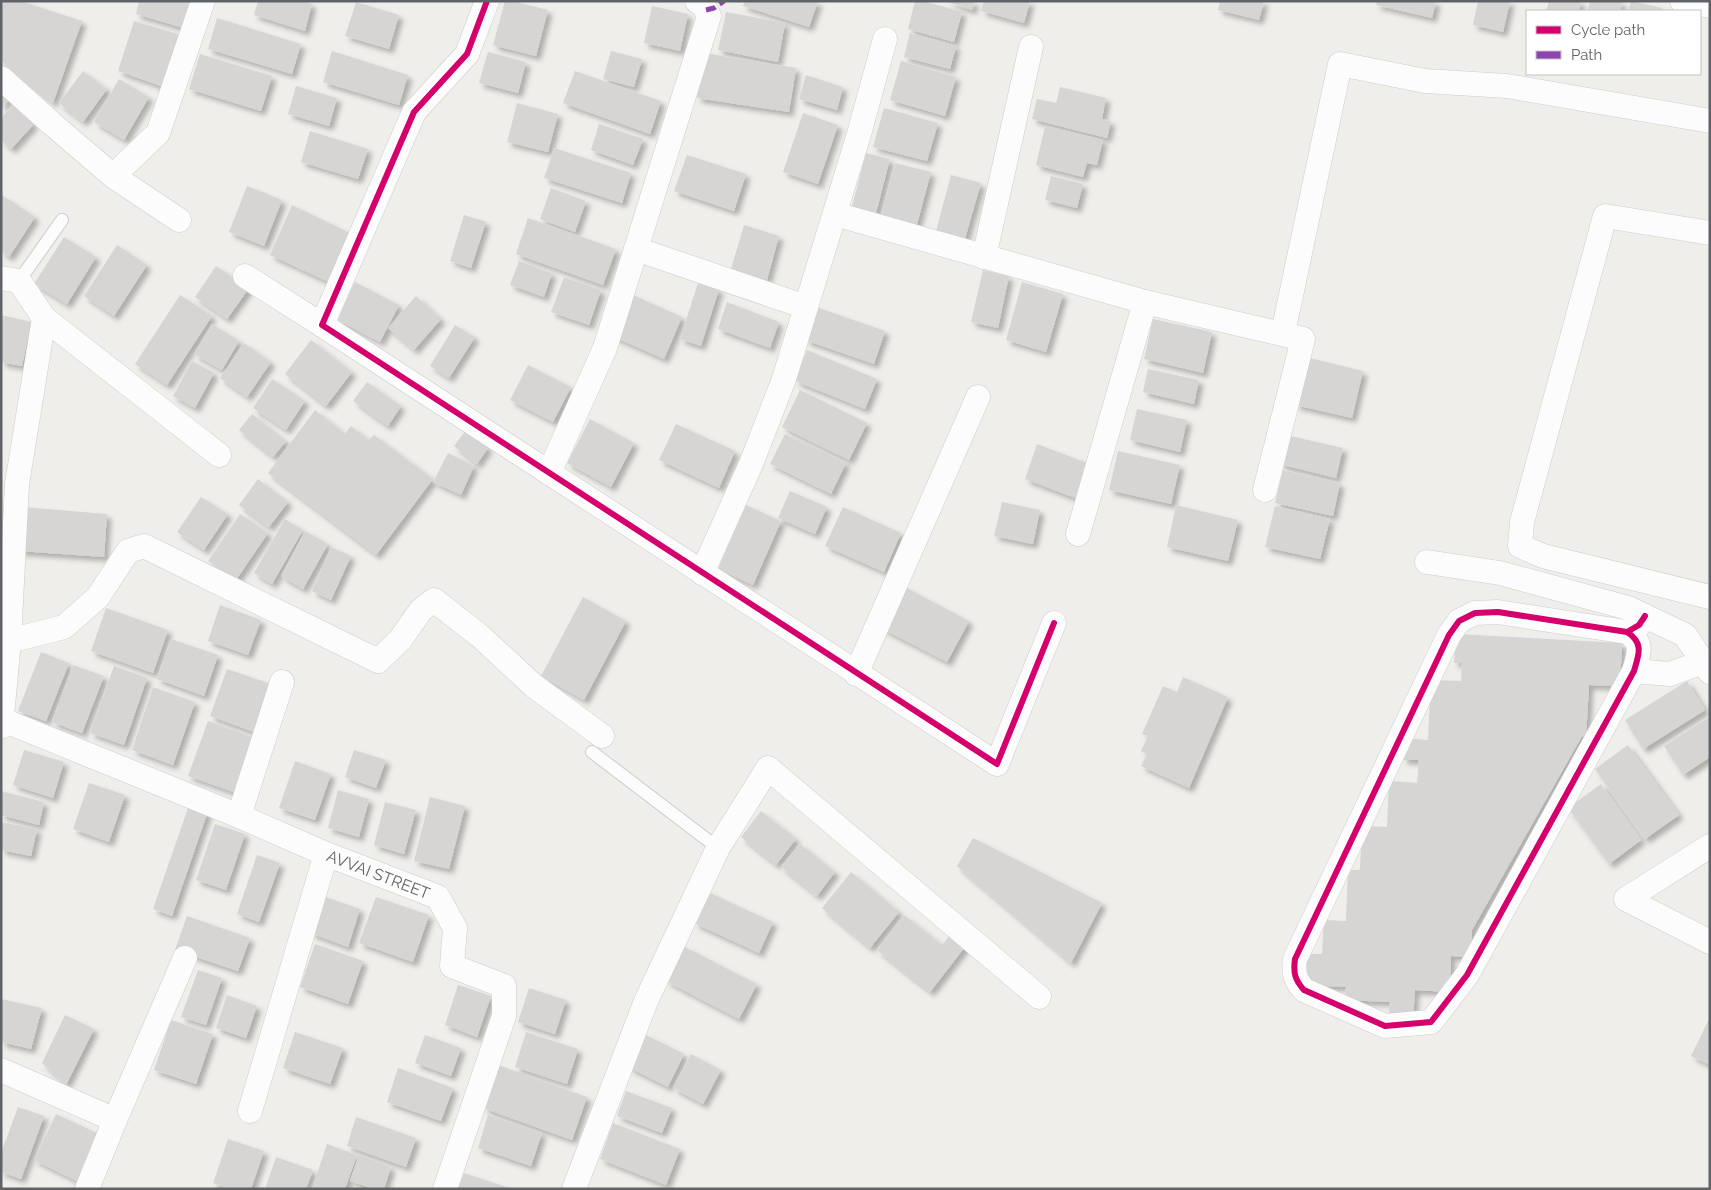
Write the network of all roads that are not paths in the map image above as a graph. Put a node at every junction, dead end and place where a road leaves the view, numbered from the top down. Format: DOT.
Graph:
graph roads {
  1 [pos="203,1"];
  2 [pos="487,1"];
  3 [pos="697,1"];
  4 [pos="1682,1"];
  5 [pos="1710,6"];
  6 [pos="885,39"];
  7 [pos="1031,47"];
  8 [pos="1,78"];
  9 [pos="1710,121"];
  10 [pos="113,176"];
  11 [pos="834,214"];
  12 [pos="62,220"];
  13 [pos="179,220"];
  14 [pos="1710,233"];
  15 [pos="636,249"];
  16 [pos="984,257"];
  17 [pos="245,276"];
  18 [pos="10,279"];
  19 [pos="1145,302"];
  20 [pos="806,307"];
  21 [pos="44,318"];
  22 [pos="322,325"];
  23 [pos="1283,333"];
  24 [pos="978,397"];
  25 [pos="219,455"];
  26 [pos="549,473"];
  27 [pos="1265,490"];
  28 [pos="1078,534"];
  29 [pos="1427,562"];
  30 [pos="702,573"];
  31 [pos="1660,585"];
  32 [pos="1710,597"];
  33 [pos="1054,623"];
  34 [pos="1640,623"];
  35 [pos="8,641"];
  36 [pos="1706,667"];
  37 [pos="1637,672"];
  38 [pos="856,674"];
  39 [pos="282,682"];
  40 [pos="2,724"];
  41 [pos="597,744"];
  42 [pos="239,816"];
  43 [pos="1710,846"];
  44 [pos="718,848"];
  45 [pos="326,854"];
  46 [pos="1710,942"];
  47 [pos="185,958"];
  48 [pos="1039,997"];
  49 [pos="1,1070"];
  50 [pos="250,1111"];
  51 [pos="115,1120"];
  52 [pos="87,1189"];
  53 [pos="445,1189"];
  54 [pos="574,1189"];
  1 -- 10 [label="street"];
  2 -- 22 [label="street"];
  3 -- 15 [label="street"];
  4 -- 5 [label="street"];
  6 -- 11 [label="street"];
  7 -- 16 [label="street"];
  8 -- 10 [label="street"];
  9 -- 23 [label="street"];
  10 -- 13 [label="street"];
  11 -- 16 [label="street"];
  11 -- 20 [label="street"];
  12 -- 18 [label="lane"];
  14 -- 31 [label="street"];
  15 -- 20 [label="street"];
  15 -- 26 [label="street"];
  16 -- 19 [label="street"];
  17 -- 22 [label="street"];
  18 -- 21 [label="street"];
  19 -- 23 [label="street"];
  19 -- 28 [label="street"];
  20 -- 30 [label="street"];
  21 -- 25 [label="street"];
  21 -- 35 [label="street"];
  22 -- 26 [label="street"];
  23 -- 27 [label="street"];
  24 -- 38 [label="street"];
  26 -- 30 [label="street"];
  29 -- 34 [label="street"];
  30 -- 38 [label="street"];
  31 -- 32 [label="street"];
  31 -- 34 [label="street"];
  33 -- 38 [label="street"];
  34 -- 36 [label="street"];
  34 -- 37 [label="street"];
  34 -- 37 [label="street"];
  35 -- 40 [label="street"];
  35 -- 41 [label="street"];
  36 -- 37 [label="street"];
  39 -- 42 [label="street"];
  40 -- 42 [label="street, AVVAI STREET"];
  41 -- 44 [label="lane"];
  42 -- 45 [label="street, AVVAI STREET"];
  43 -- 46 [label="street"];
  44 -- 48 [label="street"];
  44 -- 54 [label="street"];
  45 -- 50 [label="street"];
  45 -- 53 [label="street, AVVAI STREET"];
  47 -- 51 [label="street"];
  49 -- 51 [label="street"];
  51 -- 52 [label="street"];
}
